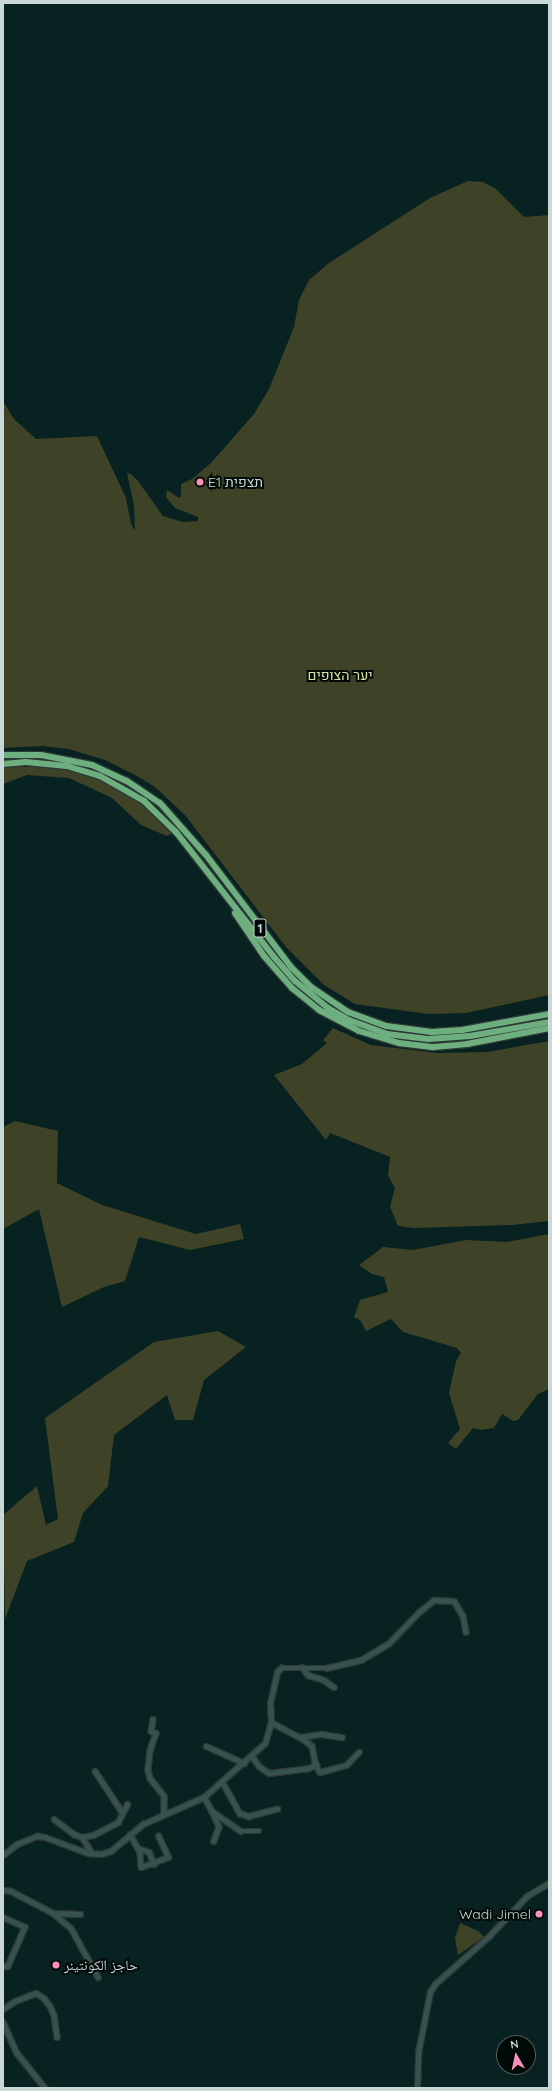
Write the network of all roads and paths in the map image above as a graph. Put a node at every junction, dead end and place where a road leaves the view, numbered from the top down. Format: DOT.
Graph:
graph roads {
  1 [pos="3,755"];
  2 [pos="3,764"];
  3 [pos="212,875"];
  4 [pos="549,1014"];
  5 [pos="549,1022"];
  6 [pos="549,1029"];
  7 [pos="466,1632"];
  8 [pos="302,1667"];
  9 [pos="334,1687"];
  10 [pos="153,1719"];
  11 [pos="271,1722"];
  12 [pos="300,1737"];
  13 [pos="342,1737"];
  14 [pos="206,1746"];
  15 [pos="359,1752"];
  16 [pos="252,1756"];
  17 [pos="244,1763"];
  18 [pos="316,1765"];
  19 [pos="95,1771"];
  20 [pos="222,1781"];
  21 [pos="204,1797"];
  22 [pos="128,1804"];
  23 [pos="277,1809"];
  24 [pos="212,1811"];
  25 [pos="122,1812"];
  26 [pos="164,1813"];
  27 [pos="54,1819"];
  28 [pos="259,1832"];
  29 [pos="130,1834"];
  30 [pos="158,1836"];
  31 [pos="82,1837"];
  32 [pos="214,1841"];
  33 [pos="138,1848"];
  34 [pos="92,1853"];
  35 [pos="3,1855"];
  36 [pos="154,1864"];
  37 [pos="549,1883"];
  38 [pos="3,1890"];
  39 [pos="53,1912"];
  40 [pos="80,1914"];
  41 [pos="3,1917"];
  42 [pos="3,1967"];
  43 [pos="98,1977"];
  44 [pos="3,2009"];
  45 [pos="3,2022"];
  46 [pos="57,2037"];
  47 [pos="45,2088"];
  48 [pos="417,2088"];
  1 -- 4 [label="highway, 1"];
  2 -- 3 [label="highway, 1"];
  3 -- 5 [label="highway, 1"];
  3 -- 6 [label="highway"];
  7 -- 8 [label="street"];
  8 -- 9 [label="street"];
  8 -- 11 [label="street"];
  10 -- 26 [label="street"];
  11 -- 12 [label="street"];
  11 -- 16 [label="street"];
  12 -- 13 [label="street"];
  12 -- 18 [label="street"];
  14 -- 17 [label="street"];
  15 -- 18 [label="street"];
  16 -- 17 [label="street"];
  16 -- 18 [label="street"];
  17 -- 20 [label="street"];
  19 -- 25 [label="street"];
  20 -- 21 [label="street"];
  20 -- 23 [label="street"];
  21 -- 24 [label="street"];
  21 -- 26 [label="street"];
  22 -- 25 [label="street"];
  24 -- 28 [label="street"];
  24 -- 32 [label="street"];
  25 -- 31 [label="street"];
  26 -- 29 [label="street"];
  27 -- 31 [label="street"];
  29 -- 33 [label="street"];
  29 -- 34 [label="street"];
  30 -- 36 [label="street"];
  31 -- 34 [label="street"];
  33 -- 36 [label="street"];
  33 -- 36 [label="street"];
  34 -- 35 [label="street"];
  37 -- 48 [label="street"];
  38 -- 39 [label="street"];
  39 -- 40 [label="street"];
  39 -- 43 [label="street"];
  41 -- 42 [label="street"];
  44 -- 46 [label="street"];
  45 -- 47 [label="street"];
}
